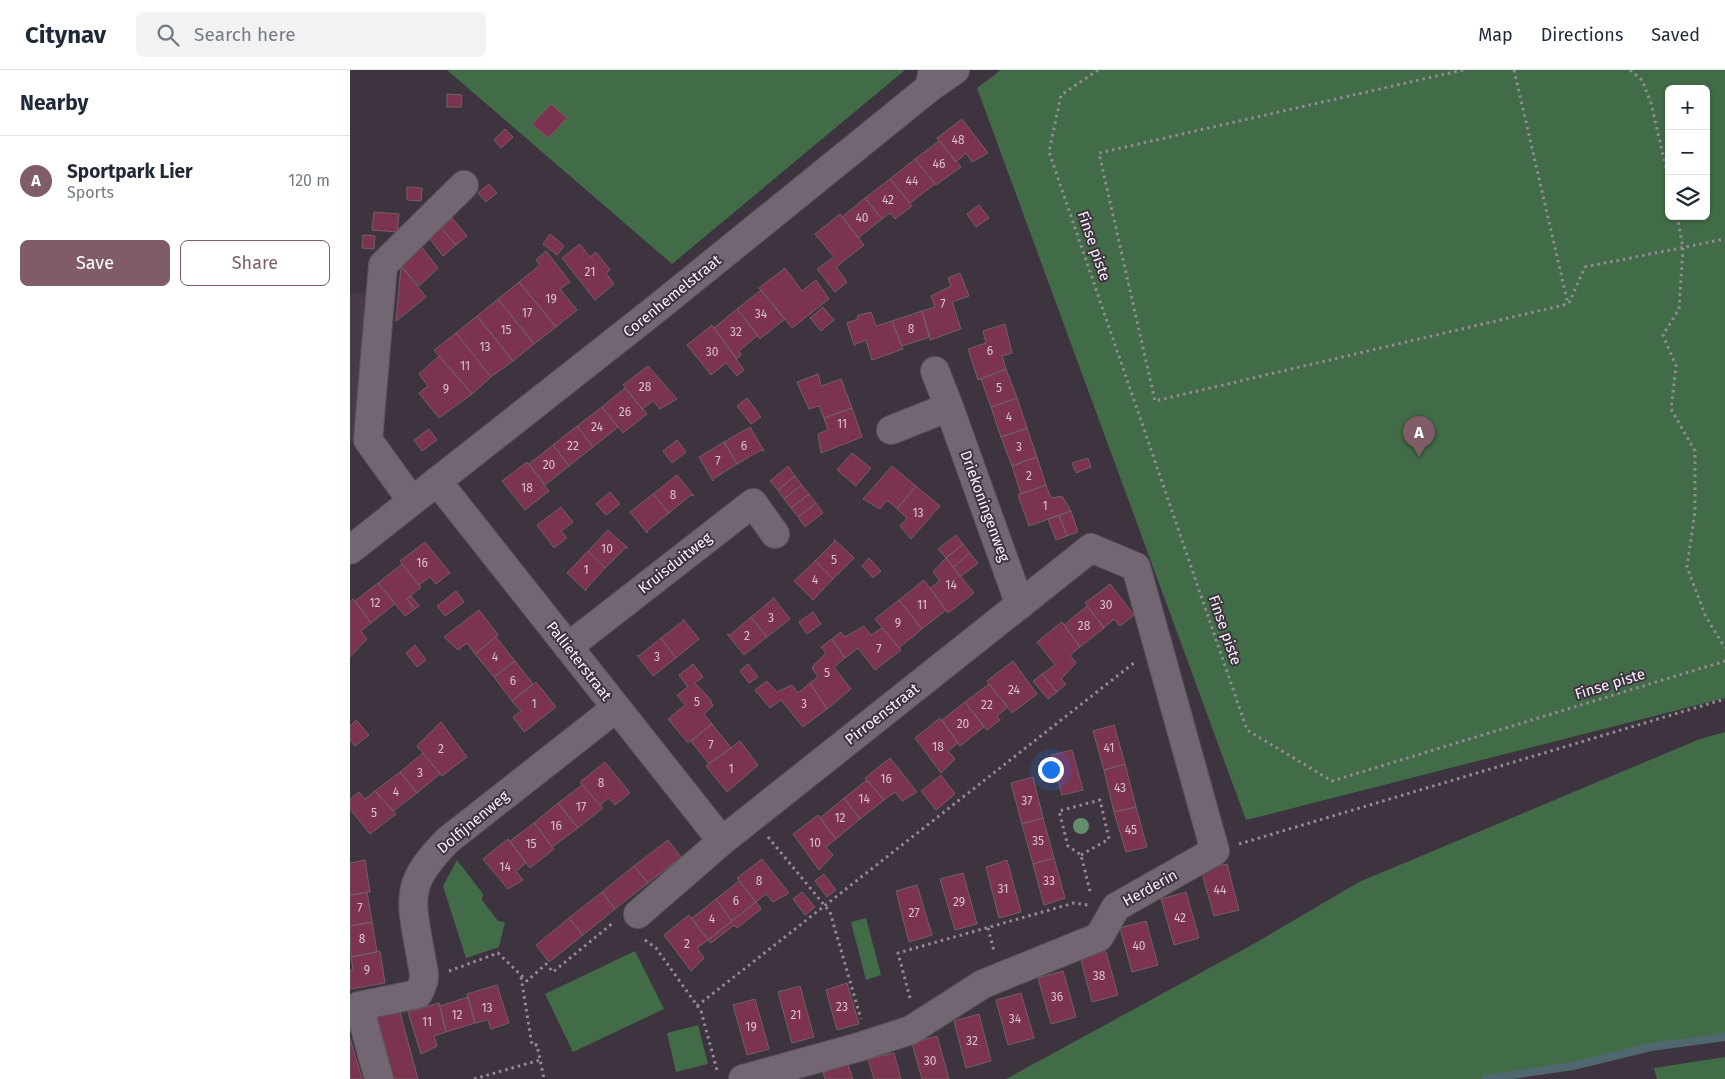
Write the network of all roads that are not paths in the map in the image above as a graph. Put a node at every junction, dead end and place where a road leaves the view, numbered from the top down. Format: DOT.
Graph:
graph roads {
  1 [pos="955,70"];
  2 [pos="931,79"];
  3 [pos="464,186"];
  4 [pos="935,371"];
  5 [pos="949,408"];
  6 [pos="891,430"];
  7 [pos="437,481"];
  8 [pos="412,501"];
  9 [pos="775,534"];
  10 [pos="350,550"];
  11 [pos="1020,605"];
  12 [pos="568,647"];
  13 [pos="616,708"];
  14 [pos="722,841"];
  15 [pos="1215,851"];
  16 [pos="638,914"];
  17 [pos="379,1079"];
  18 [pos="743,1079"];
  1 -- 2 [label="street, Corenhemelstraat"];
  2 -- 7 [label="street, Corenhemelstraat"];
  3 -- 8 [label="street"];
  4 -- 5 [label="street, Driekoningenweg"];
  5 -- 6 [label="street"];
  5 -- 11 [label="street, Driekoningenweg"];
  7 -- 8 [label="street, Corenhemelstraat"];
  7 -- 12 [label="street, Pallieterstraat"];
  8 -- 10 [label="street, Corenhemelstraat"];
  9 -- 12 [label="street, Kruisduitweg"];
  11 -- 14 [label="street, Pirroenstraat"];
  11 -- 15 [label="street, Pirroenstraat"];
  12 -- 13 [label="street, Pallieterstraat"];
  13 -- 14 [label="street, Pallieterstraat"];
  13 -- 17 [label="street, Dolfijnenweg"];
  14 -- 16 [label="street, Pirroenstraat"];
  15 -- 18 [label="street, Herderin"];
}
